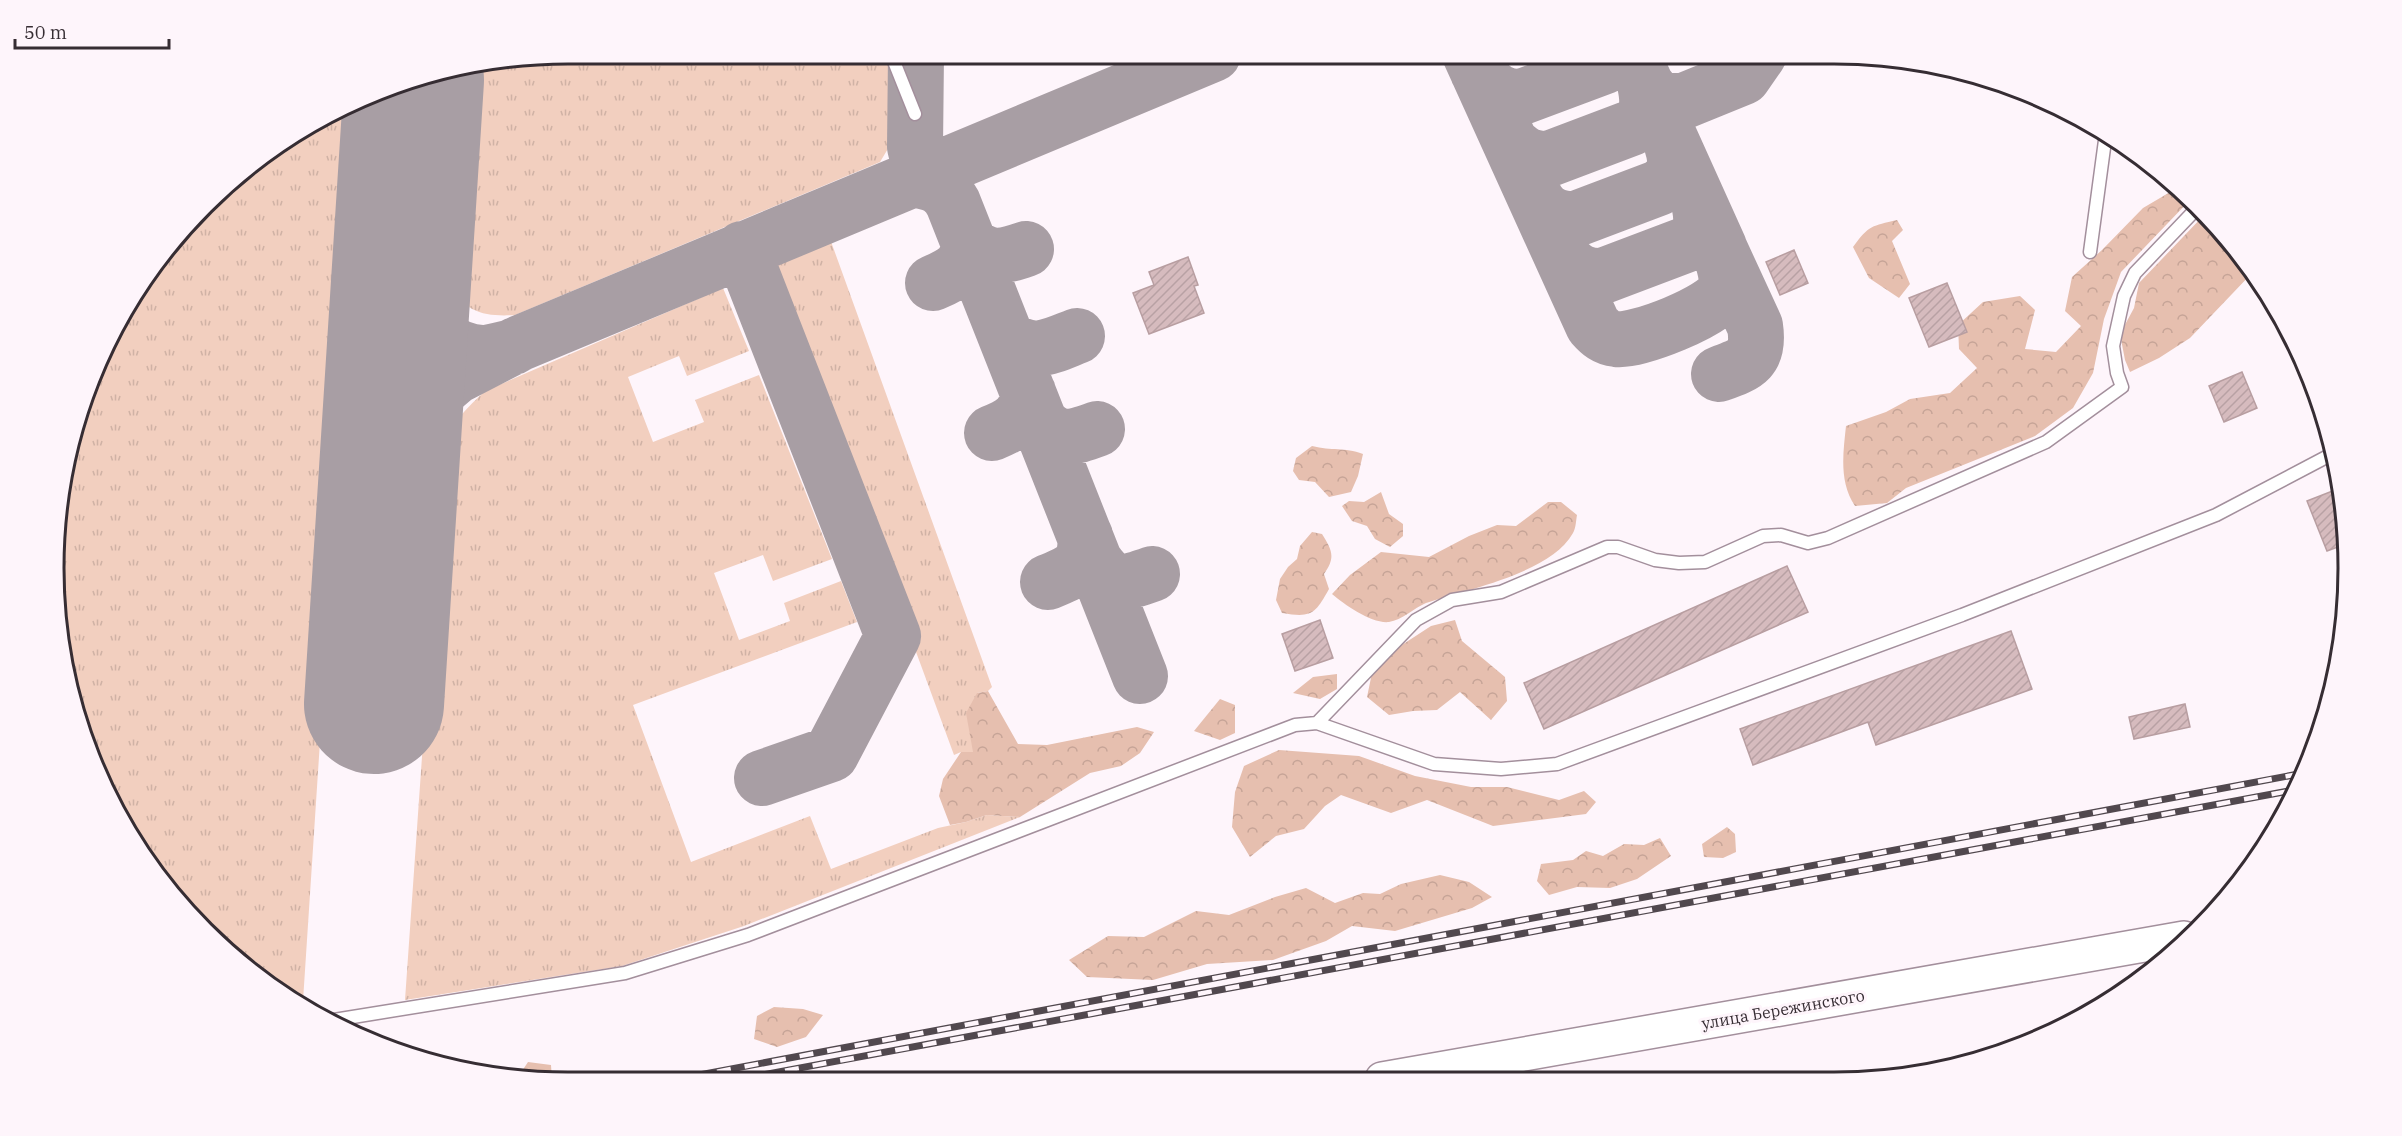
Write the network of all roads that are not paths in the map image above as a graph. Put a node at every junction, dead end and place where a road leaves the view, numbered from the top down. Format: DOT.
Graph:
graph roads {
  1 [pos="895,64"];
  2 [pos="915,114"];
  3 [pos="2105,143"];
  4 [pos="2192,214"];
  5 [pos="2090,252"];
  6 [pos="2325,458"];
  7 [pos="1317,723"];
  8 [pos="2173,940"];
  9 [pos="343,1019"];
  10 [pos="1422,1072"];
  1 -- 2 [label="lane"];
  3 -- 5 [label="lane"];
  4 -- 7 [label="lane"];
  6 -- 7 [label="lane"];
  7 -- 9 [label="lane"];
  8 -- 10 [label="main road, улица Бережинского"];
}
